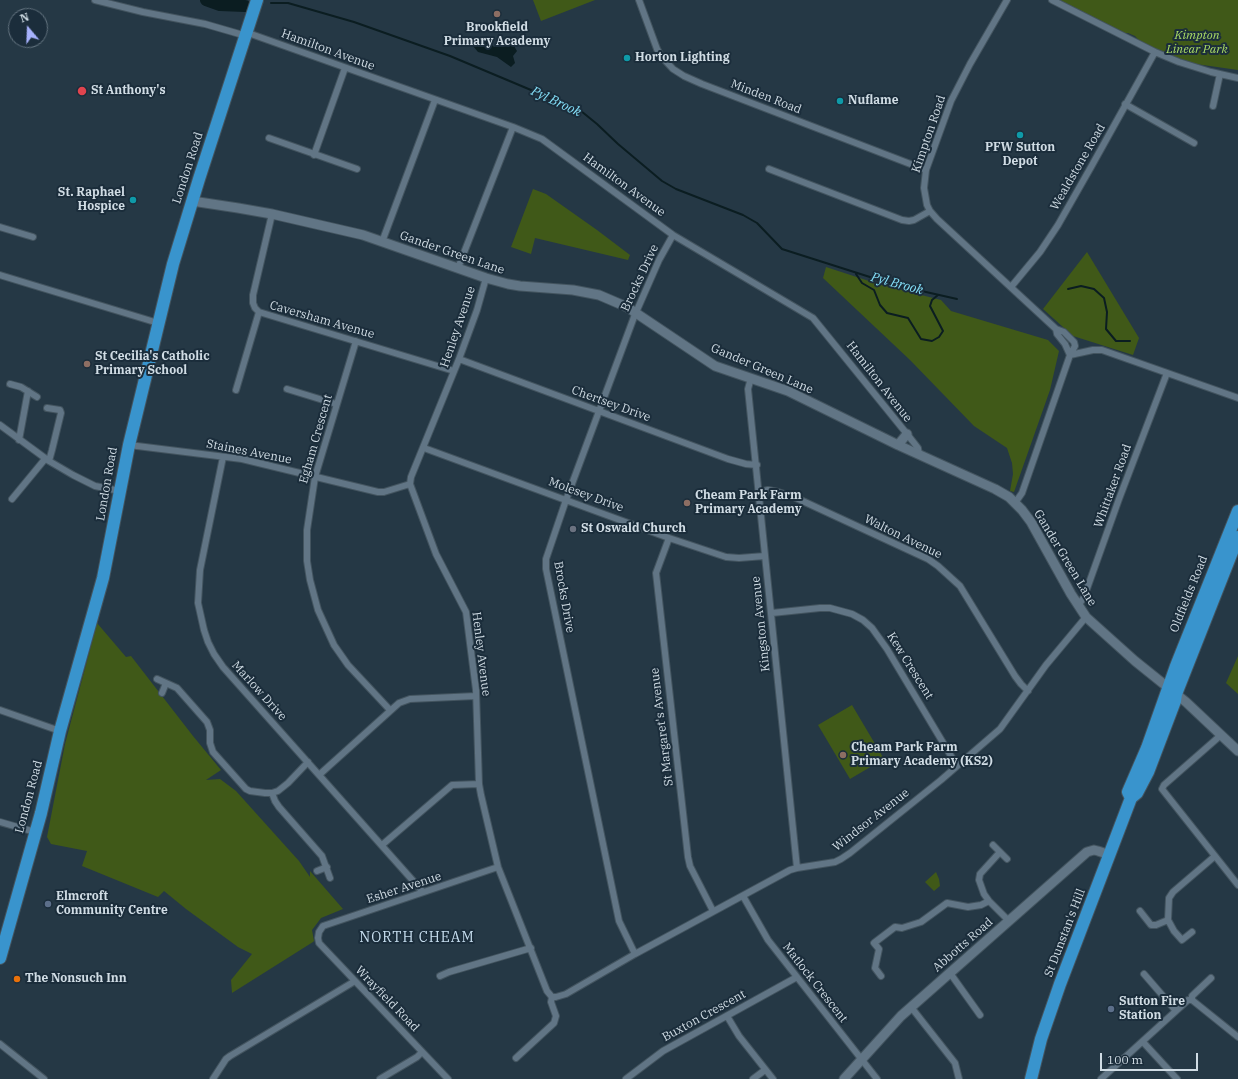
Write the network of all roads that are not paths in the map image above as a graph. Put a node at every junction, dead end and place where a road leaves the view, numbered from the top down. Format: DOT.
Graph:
graph roads {
  1 [pos="95,0"];
  2 [pos="257,0"];
  3 [pos="639,0"];
  4 [pos="1007,0"];
  5 [pos="1052,0"];
  6 [pos="247,34"];
  7 [pos="1155,52"];
  8 [pos="345,68"];
  9 [pos="1220,74"];
  10 [pos="1238,78"];
  11 [pos="435,100"];
  12 [pos="1125,104"];
  13 [pos="1213,106"];
  14 [pos="512,127"];
  15 [pos="268,138"];
  16 [pos="1194,143"];
  17 [pos="314,155"];
  18 [pos="357,169"];
  19 [pos="768,169"];
  20 [pos="926,170"];
  21 [pos="192,201"];
  22 [pos="930,211"];
  23 [pos="272,214"];
  24 [pos="0,227"];
  25 [pos="673,235"];
  26 [pos="33,237"];
  27 [pos="382,242"];
  28 [pos="458,268"];
  29 [pos="0,274"];
  30 [pos="486,278"];
  31 [pos="1010,287"];
  32 [pos="259,312"];
  33 [pos="636,313"];
  34 [pos="158,323"];
  35 [pos="1056,329"];
  36 [pos="356,341"];
  37 [pos="1070,355"];
  38 [pos="459,359"];
  39 [pos="454,371"];
  40 [pos="1167,373"];
  41 [pos="751,378"];
  42 [pos="10,384"];
  43 [pos="287,389"];
  44 [pos="236,390"];
  45 [pos="28,391"];
  46 [pos="37,397"];
  47 [pos="1238,398"];
  48 [pos="336,404"];
  49 [pos="47,408"];
  50 [pos="600,411"];
  51 [pos="0,425"];
  52 [pos="907,434"];
  53 [pos="19,440"];
  54 [pos="129,445"];
  55 [pos="898,445"];
  56 [pos="424,448"];
  57 [pos="919,455"];
  58 [pos="223,457"];
  59 [pos="47,460"];
  60 [pos="756,465"];
  61 [pos="315,477"];
  62 [pos="410,484"];
  63 [pos="120,491"];
  64 [pos="760,492"];
  65 [pos="12,499"];
  66 [pos="566,500"];
  67 [pos="1015,503"];
  68 [pos="1238,511"];
  69 [pos="1238,537"];
  70 [pos="669,538"];
  71 [pos="765,556"];
  72 [pos="1078,605"];
  73 [pos="772,613"];
  74 [pos="1086,617"];
  75 [pos="157,679"];
  76 [pos="166,683"];
  77 [pos="1171,690"];
  78 [pos="1028,691"];
  79 [pos="162,693"];
  80 [pos="476,696"];
  81 [pos="0,710"];
  82 [pos="390,710"];
  83 [pos="60,731"];
  84 [pos="1221,735"];
  85 [pos="1238,751"];
  86 [pos="308,762"];
  87 [pos="957,766"];
  88 [pos="319,775"];
  89 [pos="479,784"];
  90 [pos="272,793"];
  91 [pos="0,822"];
  92 [pos="35,832"];
  93 [pos="382,845"];
  94 [pos="993,845"];
  95 [pos="1000,852"];
  96 [pos="1110,855"];
  97 [pos="1215,856"];
  98 [pos="1007,859"];
  99 [pos="327,867"];
  100 [pos="498,867"];
  101 [pos="797,868"];
  102 [pos="317,871"];
  103 [pos="330,878"];
  104 [pos="1238,885"];
  105 [pos="423,892"];
  106 [pos="743,896"];
  107 [pos="989,901"];
  108 [pos="713,911"];
  109 [pos="1140,911"];
  110 [pos="1168,920"];
  111 [pos="1009,921"];
  112 [pos="319,932"];
  113 [pos="1192,932"];
  114 [pos="2,941"];
  115 [pos="531,948"];
  116 [pos="635,954"];
  117 [pos="0,958"];
  118 [pos="950,973"];
  119 [pos="1144,974"];
  120 [pos="440,976"];
  121 [pos="881,976"];
  122 [pos="797,977"];
  123 [pos="1211,978"];
  124 [pos="355,981"];
  125 [pos="552,997"];
  126 [pos="1192,1000"];
  127 [pos="911,1007"];
  128 [pos="1176,1011"];
  129 [pos="980,1015"];
  130 [pos="727,1016"];
  131 [pos="1238,1037"];
  132 [pos="1143,1042"];
  133 [pos="0,1044"];
  134 [pos="422,1052"];
  135 [pos="516,1058"];
  136 [pos="861,1059"];
  137 [pos="765,1070"];
  138 [pos="44,1079"];
  139 [pos="213,1079"];
  140 [pos="380,1079"];
  141 [pos="448,1079"];
  142 [pos="626,1079"];
  143 [pos="753,1079"];
  144 [pos="773,1079"];
  145 [pos="844,1079"];
  146 [pos="877,1079"];
  147 [pos="959,1079"];
  148 [pos="1031,1079"];
  149 [pos="1101,1079"];
  150 [pos="1177,1079"];
  1 -- 6 [label="street, Hamilton Avenue"];
  2 -- 6 [label="highway, London Road"];
  3 -- 20 [label="street, Minden Road"];
  4 -- 20 [label="street, Kimpton Road"];
  5 -- 7 [label="street"];
  6 -- 8 [label="street, Hamilton Avenue"];
  6 -- 21 [label="highway, London Road"];
  7 -- 9 [label="street"];
  7 -- 12 [label="street, Wealdstone Road"];
  8 -- 11 [label="street, Hamilton Avenue"];
  8 -- 17 [label="street"];
  9 -- 10 [label="street"];
  9 -- 13 [label="street"];
  11 -- 14 [label="street, Hamilton Avenue"];
  11 -- 27 [label="street"];
  12 -- 16 [label="street"];
  12 -- 31 [label="street, Wealdstone Road"];
  14 -- 25 [label="street, Hamilton Avenue"];
  14 -- 28 [label="street"];
  15 -- 17 [label="street"];
  17 -- 18 [label="street"];
  19 -- 22 [label="street"];
  20 -- 22 [label="street, Kimpton Road"];
  21 -- 23 [label="street, Gander Green Lane"];
  21 -- 34 [label="highway, London Road"];
  22 -- 31 [label="street, Kimpton Road"];
  23 -- 27 [label="street, Gander Green Lane"];
  23 -- 32 [label="street, Caversham Avenue"];
  24 -- 26 [label="street"];
  25 -- 33 [label="street, Brocks Drive"];
  25 -- 52 [label="street, Hamilton Avenue"];
  27 -- 28 [label="street, Gander Green Lane"];
  28 -- 30 [label="street, Gander Green Lane"];
  29 -- 34 [label="street"];
  30 -- 33 [label="street, Gander Green Lane"];
  30 -- 38 [label="street, Henley Avenue"];
  31 -- 35 [label="street, Kimpton Road"];
  32 -- 36 [label="street, Caversham Avenue"];
  32 -- 44 [label="street"];
  33 -- 41 [label="street, Gander Green Lane"];
  33 -- 50 [label="street, Brocks Drive"];
  34 -- 54 [label="highway, London Road"];
  35 -- 37 [label="street, Kimpton Road"];
  35 -- 37 [label="street, Kimpton Road"];
  36 -- 39 [label="street, Caversham Avenue"];
  36 -- 48 [label="street, Egham Crescent"];
  37 -- 40 [label="street"];
  37 -- 67 [label="street, Kimpton Road"];
  38 -- 39 [label="street, Henley Avenue"];
  38 -- 50 [label="street, Chertsey Drive"];
  39 -- 56 [label="street, Henley Avenue"];
  40 -- 47 [label="street"];
  40 -- 72 [label="street, Whittaker Road"];
  41 -- 55 [label="street, Gander Green Lane"];
  41 -- 60 [label="street, Kingston Avenue"];
  42 -- 45 [label="street"];
  43 -- 48 [label="street"];
  45 -- 46 [label="street"];
  45 -- 53 [label="street"];
  48 -- 61 [label="street, Egham Crescent"];
  49 -- 59 [label="street"];
  50 -- 60 [label="street, Chertsey Drive"];
  50 -- 66 [label="street, Brocks Drive"];
  51 -- 53 [label="street"];
  52 -- 55 [label="street"];
  52 -- 57 [label="street, Hamilton Avenue"];
  53 -- 59 [label="street"];
  54 -- 58 [label="street, Staines Avenue"];
  54 -- 63 [label="highway, London Road"];
  55 -- 57 [label="street, Gander Green Lane"];
  56 -- 62 [label="street, Henley Avenue"];
  56 -- 66 [label="street, Molesey Drive"];
  57 -- 67 [label="street, Gander Green Lane"];
  58 -- 61 [label="street, Staines Avenue"];
  58 -- 86 [label="street, Marlow Drive"];
  59 -- 63 [label="street"];
  59 -- 65 [label="street"];
  60 -- 64 [label="street, Kingston Avenue"];
  61 -- 62 [label="street, Staines Avenue"];
  61 -- 82 [label="street, Egham Crescent"];
  62 -- 80 [label="street, Henley Avenue"];
  63 -- 83 [label="highway, London Road"];
  64 -- 71 [label="street, Kingston Avenue"];
  64 -- 78 [label="street, Walton Avenue"];
  66 -- 70 [label="street, Molesey Drive"];
  66 -- 116 [label="street, Brocks Drive"];
  67 -- 72 [label="street, Gander Green Lane"];
  68 -- 77 [label="highway, Oldfields Road"];
  69 -- 77 [label="highway, Oldfields Road"];
  70 -- 71 [label="street, Molesey Drive"];
  70 -- 108 [label="street, St Margaret's Avenue"];
  71 -- 73 [label="street, Kingston Avenue"];
  72 -- 74 [label="street, Gander Green Lane"];
  73 -- 87 [label="street, Kew Crescent"];
  73 -- 101 [label="street, Kingston Avenue"];
  74 -- 77 [label="street, Gander Green Lane"];
  74 -- 78 [label="street, Windsor Avenue"];
  75 -- 76 [label="street"];
  76 -- 79 [label="street"];
  76 -- 90 [label="street"];
  77 -- 84 [label="street, Gander Green Lane"];
  77 -- 96 [label="highway, St Dunstan's Hill"];
  78 -- 87 [label="street, Windsor Avenue"];
  80 -- 82 [label="street"];
  80 -- 89 [label="street, Henley Avenue"];
  81 -- 83 [label="street"];
  82 -- 88 [label="street"];
  83 -- 92 [label="highway, London Road"];
  84 -- 85 [label="street, Gander Green Lane"];
  84 -- 97 [label="street"];
  86 -- 88 [label="street, Marlow Drive"];
  86 -- 90 [label="street"];
  87 -- 101 [label="street, Windsor Avenue"];
  88 -- 93 [label="street, Marlow Drive"];
  89 -- 93 [label="street"];
  89 -- 100 [label="street, Henley Avenue"];
  90 -- 99 [label="street"];
  91 -- 92 [label="street"];
  92 -- 114 [label="highway, London Road"];
  93 -- 105 [label="street, Marlow Drive"];
  94 -- 95 [label="street"];
  95 -- 98 [label="street"];
  95 -- 107 [label="street"];
  96 -- 111 [label="street, Abbotts Road"];
  96 -- 148 [label="highway, St Dunstan's Hill"];
  97 -- 104 [label="street"];
  97 -- 110 [label="street"];
  99 -- 102 [label="street"];
  99 -- 103 [label="street"];
  100 -- 105 [label="street, Esher Avenue"];
  100 -- 115 [label="street, Henley Avenue"];
  101 -- 106 [label="street, Windsor Avenue"];
  105 -- 112 [label="street, Esher Avenue"];
  106 -- 108 [label="street, Windsor Avenue"];
  106 -- 122 [label="street, Matlock Crescent"];
  107 -- 111 [label="street"];
  107 -- 121 [label="street"];
  108 -- 116 [label="street, Windsor Avenue"];
  109 -- 110 [label="street"];
  110 -- 113 [label="street"];
  111 -- 118 [label="street, Abbotts Road"];
  112 -- 124 [label="street, Wrayfield Road"];
  114 -- 117 [label="highway, London Road"];
  115 -- 120 [label="street"];
  115 -- 125 [label="street, Henley Avenue"];
  116 -- 125 [label="street, Windsor Avenue"];
  118 -- 127 [label="street, Abbotts Road"];
  118 -- 129 [label="street"];
  119 -- 128 [label="street"];
  122 -- 130 [label="street, Buxton Crescent"];
  122 -- 136 [label="street, Matlock Crescent"];
  123 -- 126 [label="street"];
  124 -- 134 [label="street, Wrayfield Road"];
  124 -- 139 [label="street"];
  125 -- 135 [label="street, Henley Avenue"];
  126 -- 128 [label="street"];
  126 -- 131 [label="street"];
  127 -- 136 [label="street, Abbotts Road"];
  127 -- 147 [label="street"];
  128 -- 132 [label="street"];
  130 -- 137 [label="street"];
  130 -- 142 [label="street, Buxton Crescent"];
  132 -- 149 [label="street"];
  132 -- 150 [label="street"];
  133 -- 138 [label="street"];
  134 -- 140 [label="street"];
  134 -- 141 [label="street, Wrayfield Road"];
  136 -- 145 [label="street, Abbotts Road"];
  136 -- 146 [label="street, Matlock Crescent"];
  137 -- 143 [label="street"];
  137 -- 144 [label="street"];
}
